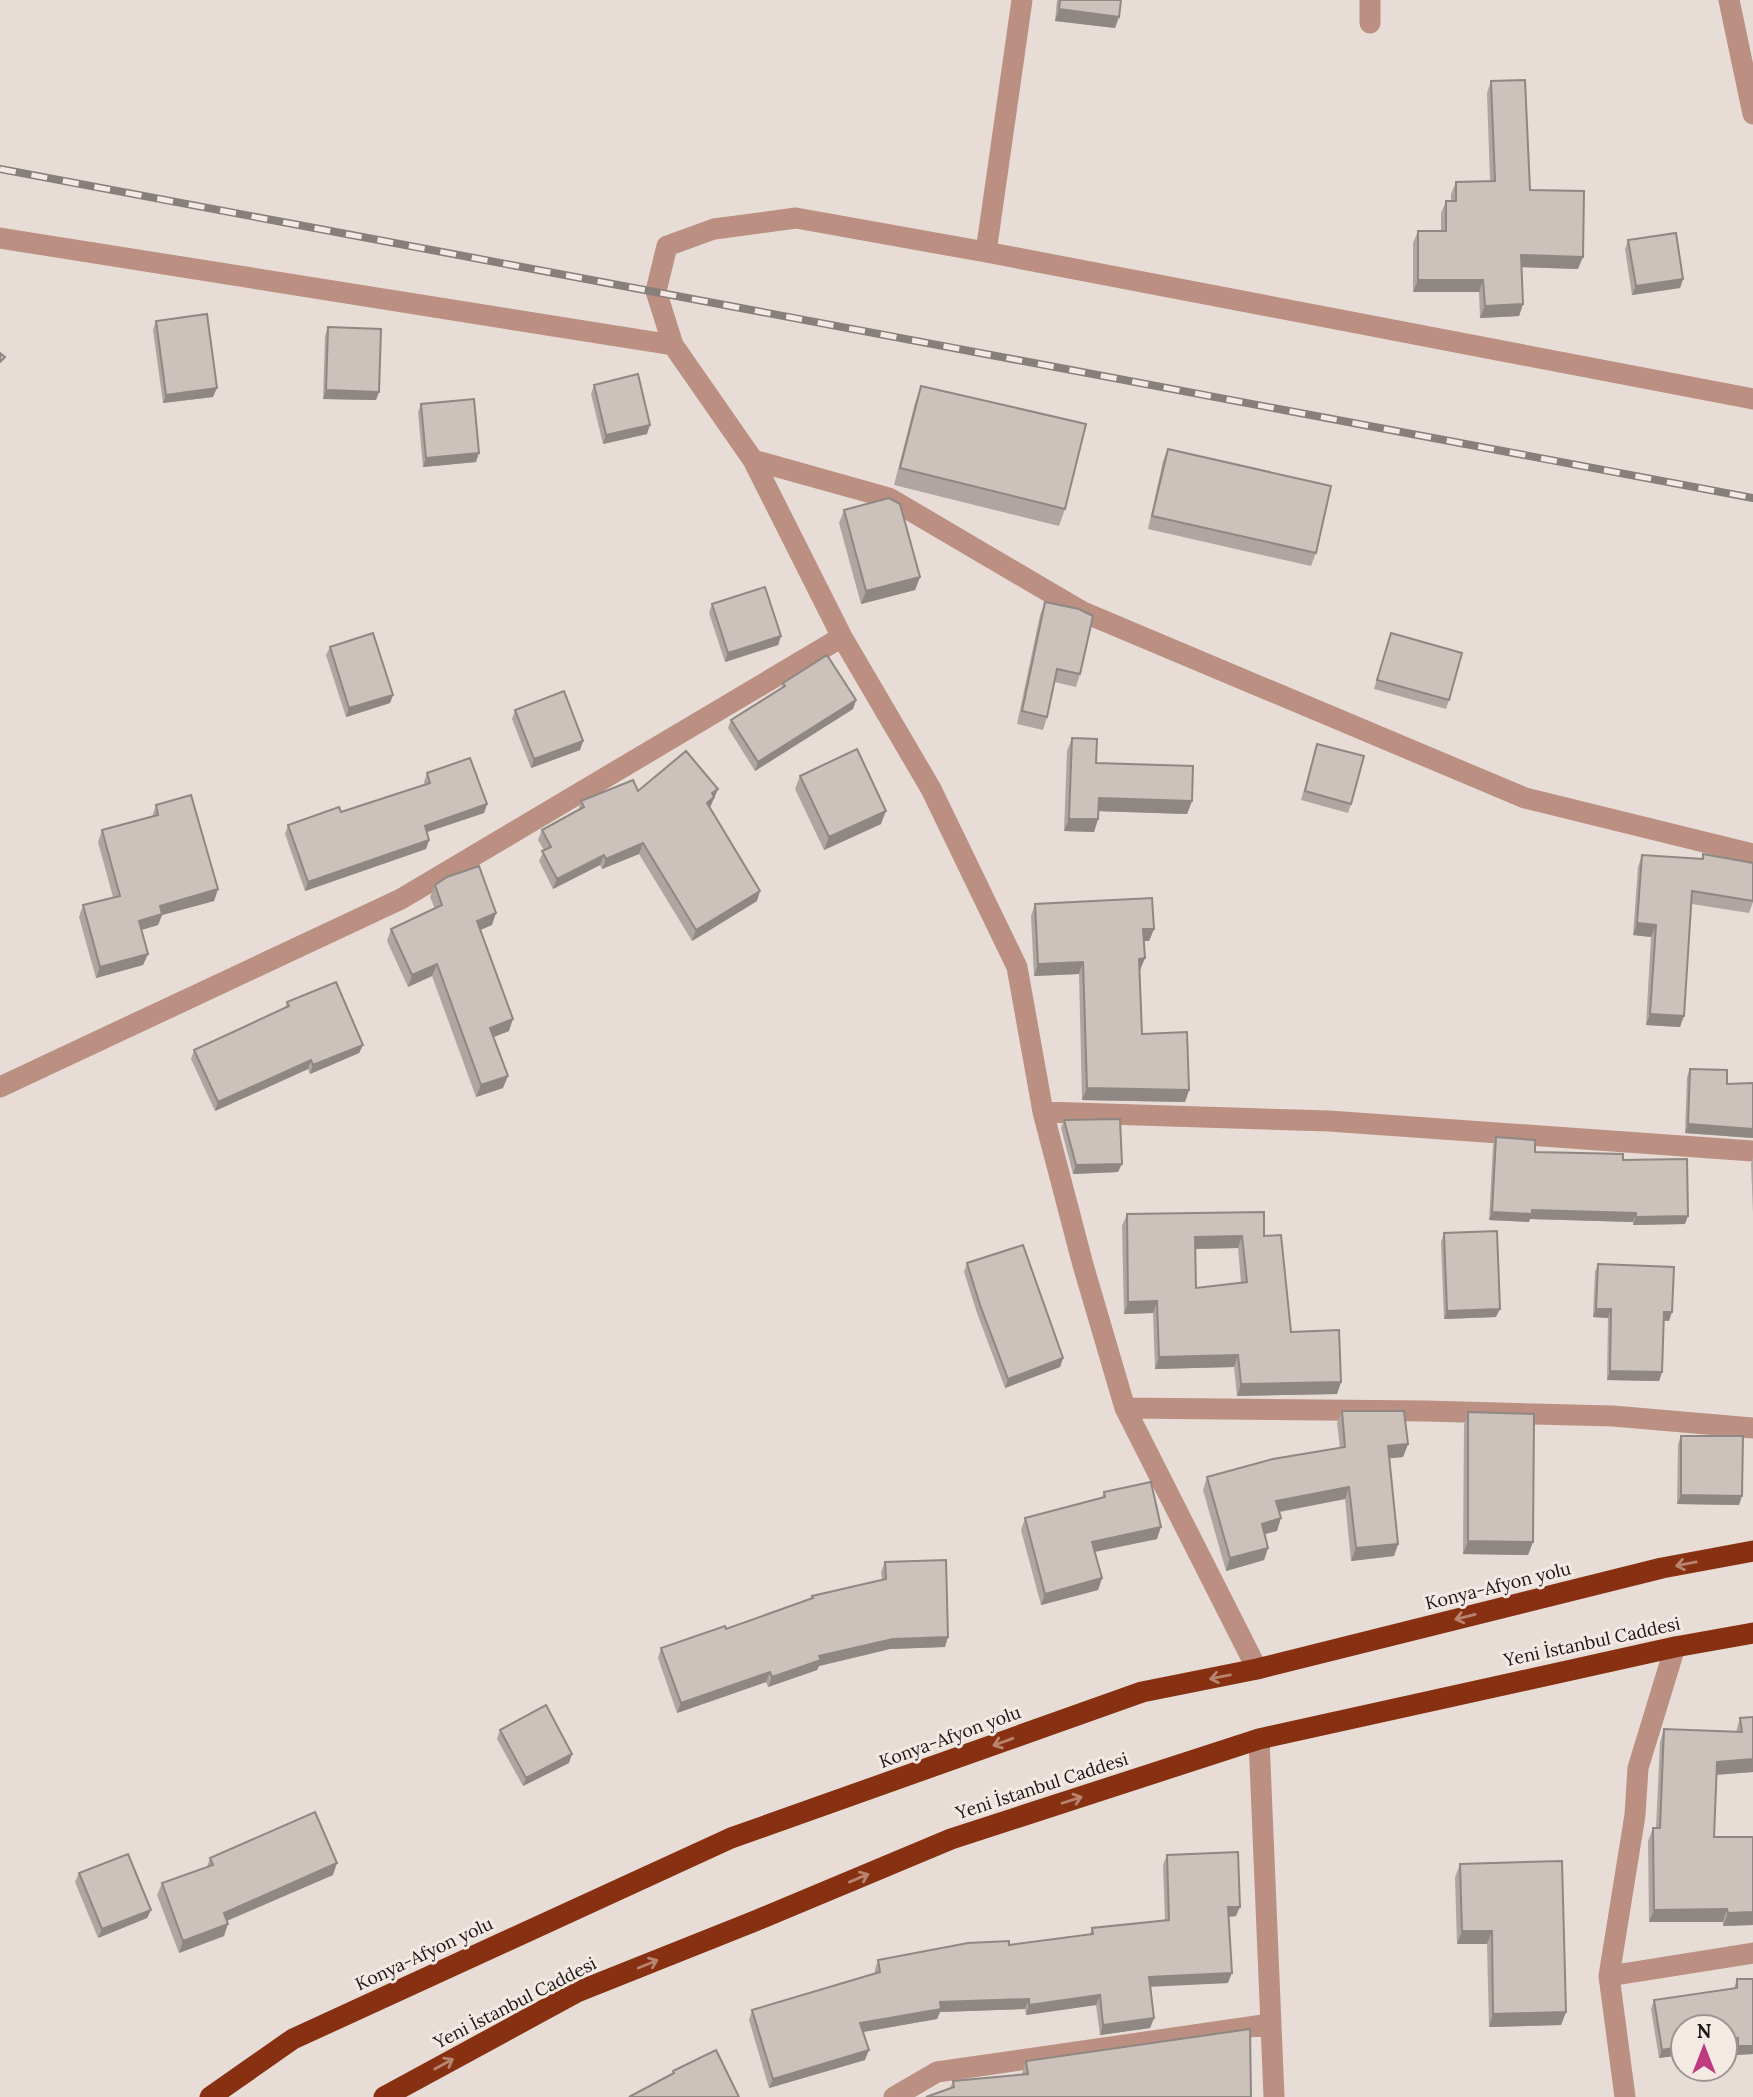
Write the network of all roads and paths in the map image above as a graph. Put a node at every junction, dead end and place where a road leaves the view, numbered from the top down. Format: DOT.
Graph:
graph roads {
  1 [pos="1022,0"];
  2 [pos="1370,0"];
  3 [pos="1729,0"];
  4 [pos="1370,23"];
  5 [pos="1753,114"];
  6 [pos="0,237"];
  7 [pos="986,252"];
  8 [pos="673,345"];
  9 [pos="1753,399"];
  10 [pos="753,460"];
  11 [pos="842,636"];
  12 [pos="1753,854"];
  13 [pos="0,1087"];
  14 [pos="1043,1112"];
  15 [pos="1753,1151"];
  16 [pos="1125,1408"];
  17 [pos="1753,1428"];
  18 [pos="1753,1551"];
  19 [pos="1753,1633"];
  20 [pos="1675,1647"];
  21 [pos="1258,1669"];
  22 [pos="1259,1739"];
  23 [pos="1753,1953"];
  24 [pos="1609,1976"];
  25 [pos="1270,2024"];
  26 [pos="210,2097"];
  27 [pos="384,2097"];
  28 [pos="894,2097"];
  29 [pos="1275,2097"];
  30 [pos="1625,2097"];
  1 -- 7 [label="street"];
  2 -- 4 [label="street"];
  3 -- 5 [label="street"];
  6 -- 8 [label="street"];
  7 -- 8 [label="street"];
  7 -- 9 [label="street"];
  8 -- 10 [label="street"];
  10 -- 11 [label="street"];
  10 -- 12 [label="street"];
  11 -- 13 [label="street"];
  11 -- 14 [label="street"];
  14 -- 15 [label="street"];
  14 -- 16 [label="street"];
  16 -- 17 [label="street"];
  16 -- 21 [label="street"];
  18 -- 21 [label="highway, Konya-Afyon yolu, one-way"];
  19 -- 20 [label="highway, Yeni İstanbul Caddesi"];
  20 -- 22 [label="highway, Yeni İstanbul Caddesi"];
  20 -- 24 [label="street"];
  21 -- 26 [label="highway, Konya-Afyon yolu, one-way"];
  22 -- 25 [label="street"];
  27 -- 22 [label="highway, Yeni İstanbul Caddesi, one-way"];
  23 -- 24 [label="street"];
  24 -- 30 [label="street"];
  25 -- 28 [label="street"];
  25 -- 29 [label="street"];
}
